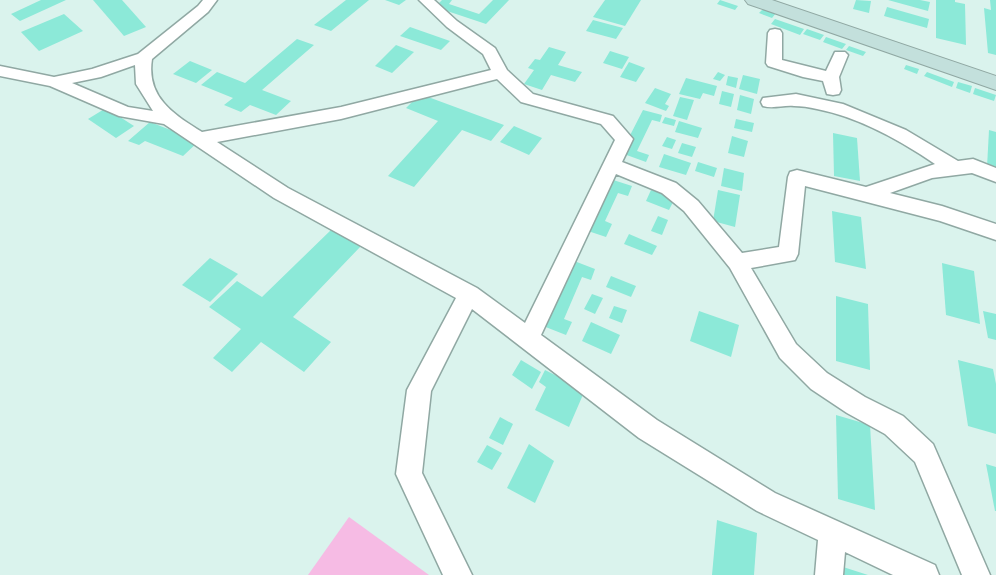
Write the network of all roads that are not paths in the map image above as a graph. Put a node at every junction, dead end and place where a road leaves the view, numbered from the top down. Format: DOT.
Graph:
graph roads {
  1 [pos="210,0"];
  2 [pos="426,0"];
  3 [pos="754,0"];
  4 [pos="792,0"];
  5 [pos="775,33"];
  6 [pos="840,55"];
  7 [pos="144,57"];
  8 [pos="996,68"];
  9 [pos="0,71"];
  10 [pos="500,73"];
  11 [pos="831,77"];
  12 [pos="54,82"];
  13 [pos="996,83"];
  14 [pos="769,102"];
  15 [pos="837,108"];
  16 [pos="169,119"];
  17 [pos="198,139"];
  18 [pos="612,165"];
  19 [pos="955,168"];
  20 [pos="996,174"];
  21 [pos="869,194"];
  22 [pos="996,232"];
  23 [pos="737,262"];
  24 [pos="469,294"];
  25 [pos="529,337"];
  26 [pos="832,532"];
  27 [pos="458,575"];
  28 [pos="829,575"];
  29 [pos="925,575"];
  30 [pos="976,575"];
  1 -- 7 [label="street"];
  2 -- 10 [label="street"];
  3 -- 13 [label="main road"];
  4 -- 8 [label="main road"];
  5 -- 11 [label="street"];
  6 -- 11 [label="street"];
  7 -- 12 [label="street"];
  7 -- 16 [label="street"];
  9 -- 12 [label="street"];
  10 -- 17 [label="street"];
  10 -- 18 [label="street"];
  11 -- 15 [label="street"];
  12 -- 16 [label="street"];
  14 -- 15 [label="street"];
  15 -- 19 [label="street"];
  16 -- 17 [label="street"];
  17 -- 24 [label="street"];
  18 -- 23 [label="street"];
  18 -- 25 [label="street"];
  19 -- 20 [label="street"];
  19 -- 21 [label="street"];
  21 -- 22 [label="street"];
  21 -- 23 [label="street"];
  23 -- 30 [label="street"];
  24 -- 25 [label="street"];
  24 -- 27 [label="street"];
  25 -- 26 [label="street"];
  26 -- 28 [label="street"];
  26 -- 29 [label="street"];
}
